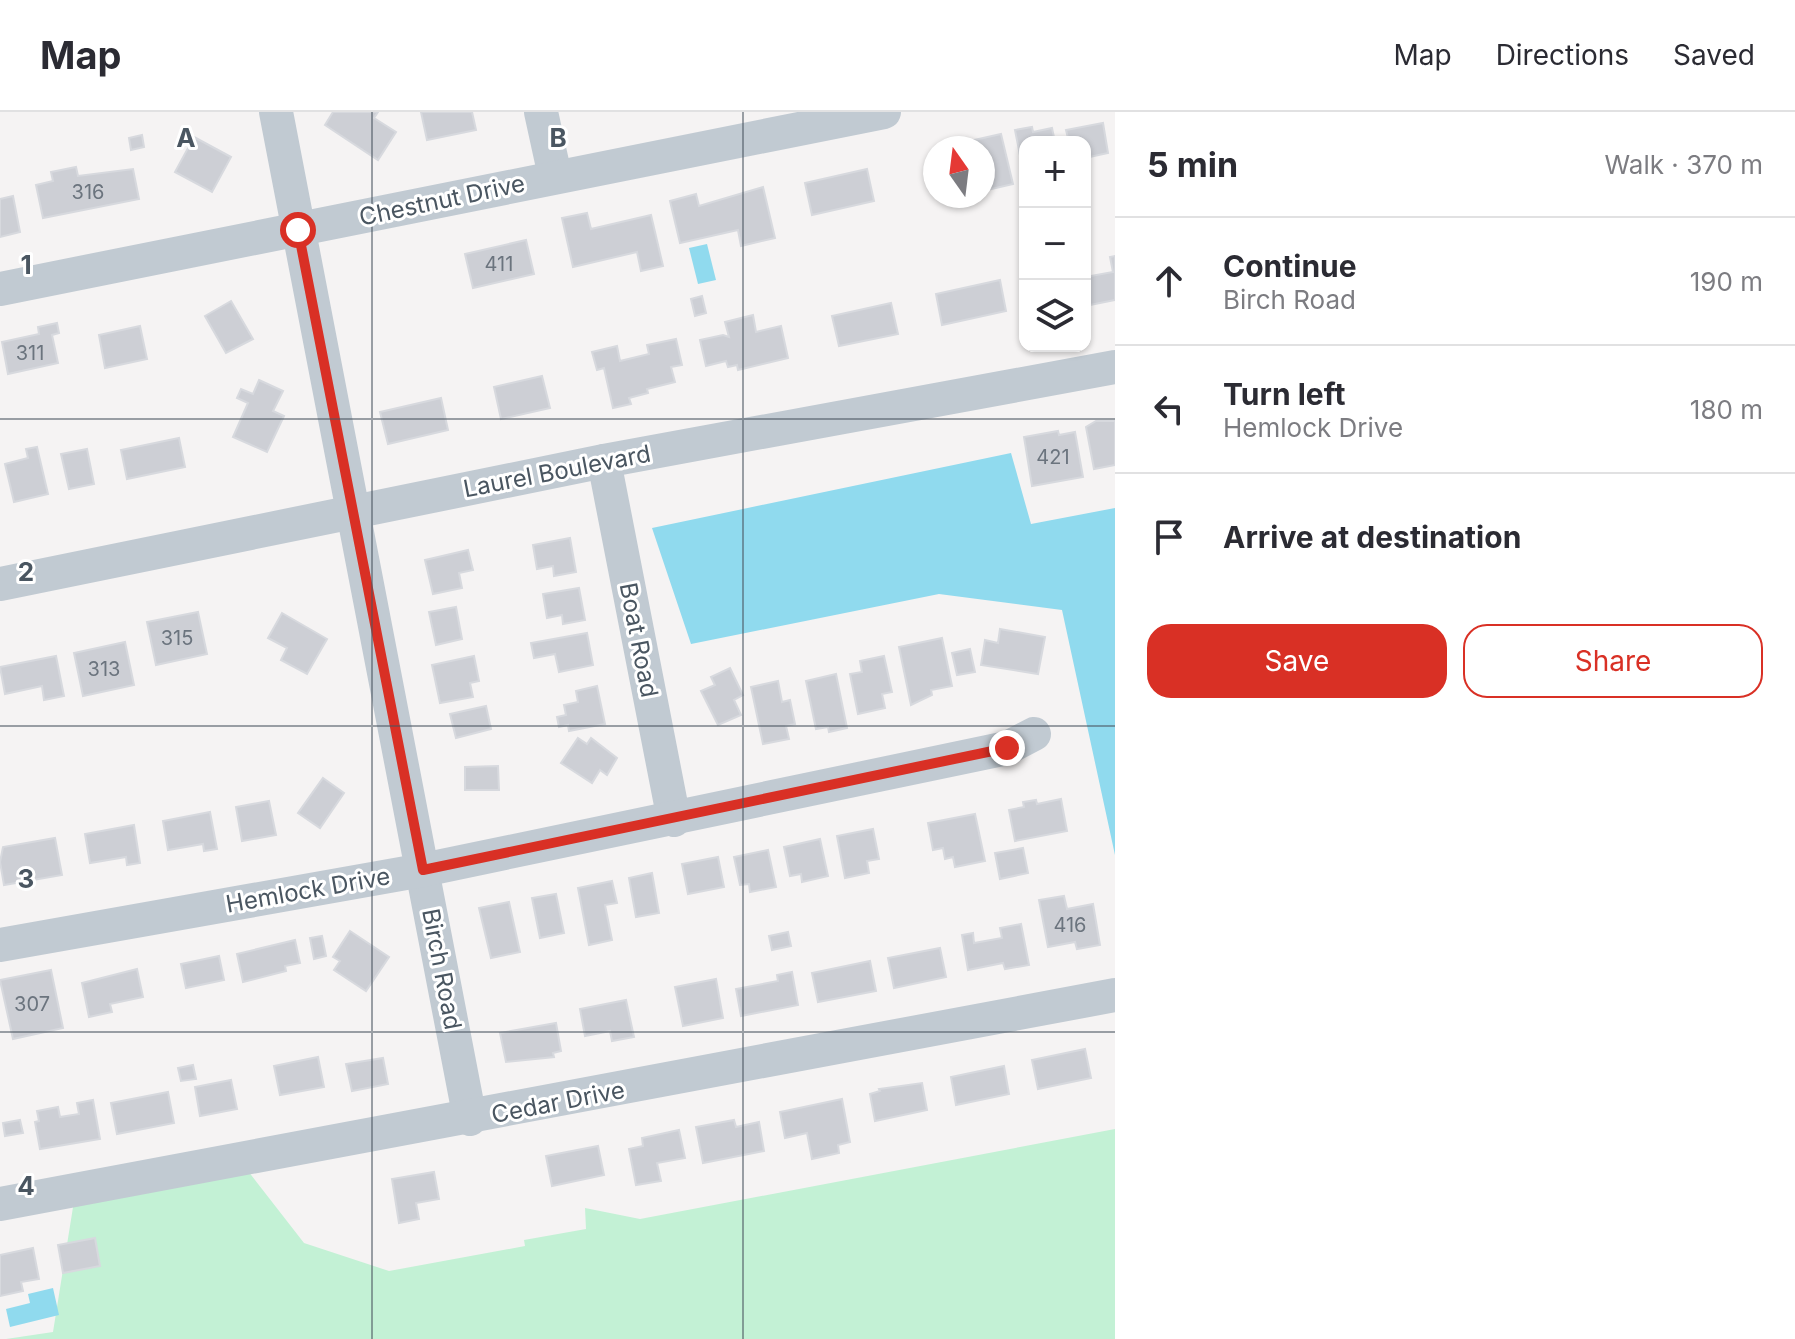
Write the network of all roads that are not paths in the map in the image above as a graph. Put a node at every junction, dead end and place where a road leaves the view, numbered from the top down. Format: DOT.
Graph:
graph roads {
  1 [pos="276,112"];
  2 [pos="541,112"];
  3 [pos="884,112"];
  4 [pos="555,176"];
  5 [pos="298,230"];
  6 [pos="0,289"];
  7 [pos="1115,367"];
  8 [pos="604,461"];
  9 [pos="353,513"];
  10 [pos="0,584"];
  11 [pos="1034,734"];
  12 [pos="674,820"];
  13 [pos="423,870"];
  14 [pos="0,945"];
  15 [pos="1115,995"];
  16 [pos="470,1119"];
  17 [pos="0,1204"];
  1 -- 5 [label="street, Birch Road"];
  2 -- 4 [label="street"];
  3 -- 4 [label="street, Chestnut Drive"];
  4 -- 5 [label="street, Chestnut Drive"];
  5 -- 6 [label="street, Chestnut Drive"];
  5 -- 9 [label="street, Birch Road"];
  7 -- 8 [label="street, Laurel Boulevard"];
  8 -- 9 [label="street, Laurel Boulevard"];
  8 -- 12 [label="street, Boat Road"];
  9 -- 10 [label="street, Laurel Boulevard"];
  9 -- 13 [label="street, Birch Road"];
  11 -- 12 [label="street, Hemlock Drive"];
  12 -- 13 [label="street, Hemlock Drive"];
  13 -- 14 [label="street, Hemlock Drive"];
  13 -- 16 [label="street, Birch Road"];
  15 -- 16 [label="street, Cedar Drive"];
  16 -- 17 [label="street, Cedar Drive"];
}
